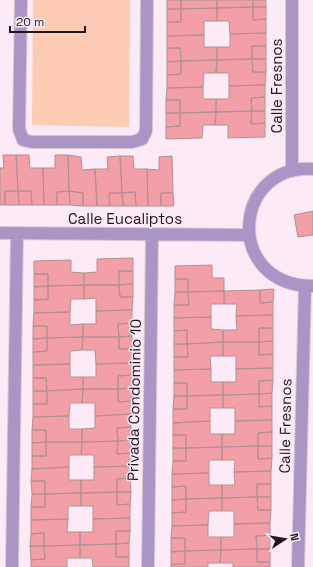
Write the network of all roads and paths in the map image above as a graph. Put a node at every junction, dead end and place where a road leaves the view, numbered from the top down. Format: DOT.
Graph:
graph roads {
  1 [pos="21,0"];
  2 [pos="147,0"];
  3 [pos="292,0"];
  4 [pos="313,169"];
  5 [pos="292,171"];
  6 [pos="0,233"];
  7 [pos="17,233"];
  8 [pos="152,234"];
  9 [pos="249,235"];
  10 [pos="309,286"];
  11 [pos="12,567"];
  12 [pos="148,567"];
  13 [pos="298,567"];
  1 -- 2 [label="street"];
  3 -- 5 [label="street, Calle Fresnos"];
  4 -- 5 [label="street"];
  5 -- 9 [label="street"];
  6 -- 7 [label="street, Calle Eucaliptos"];
  7 -- 8 [label="street, Calle Eucaliptos"];
  7 -- 11 [label="street"];
  8 -- 9 [label="street, Calle Eucaliptos"];
  8 -- 12 [label="street, Privada Condominio 10"];
  9 -- 10 [label="street"];
  10 -- 13 [label="street, Calle Fresnos"];
}
